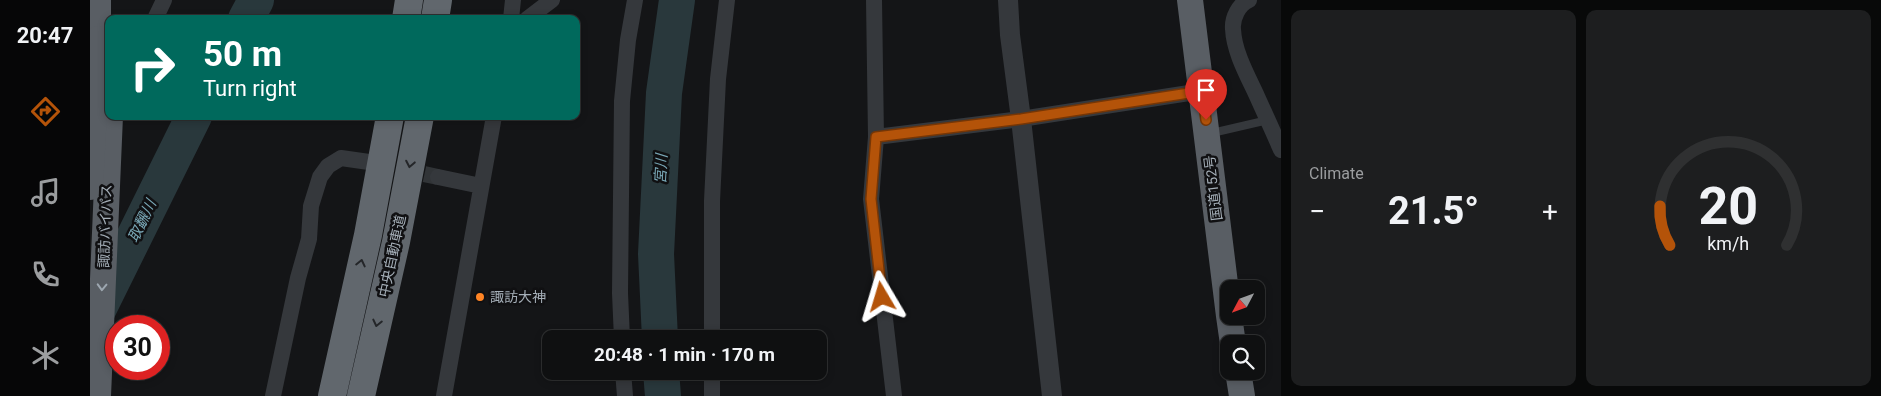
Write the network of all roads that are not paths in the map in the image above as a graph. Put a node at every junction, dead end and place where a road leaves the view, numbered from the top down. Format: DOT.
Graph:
graph roads {
  1 [pos="98,0"];
  2 [pos="112,0"];
  3 [pos="164,0"];
  4 [pos="409,0"];
  5 [pos="513,0"];
  6 [pos="552,0"];
  7 [pos="635,0"];
  8 [pos="728,0"];
  9 [pos="874,0"];
  10 [pos="1008,0"];
  11 [pos="1190,0"];
  12 [pos="1249,0"];
  13 [pos="109,15"];
  14 [pos="157,15"];
  15 [pos="407,15"];
  16 [pos="511,15"];
  17 [pos="532,15"];
  18 [pos="105,25"];
  19 [pos="105,39"];
  20 [pos="1202,91"];
  21 [pos="105,104"];
  22 [pos="1021,119"];
  23 [pos="110,120"];
  24 [pos="389,120"];
  25 [pos="419,120"];
  26 [pos="493,120"];
  27 [pos="1268,120"];
  28 [pos="90,129"];
  29 [pos="1207,134"];
  30 [pos="876,137"];
  31 [pos="1281,150"];
  32 [pos="369,162"];
  33 [pos="438,177"];
  34 [pos="481,186"];
  35 [pos="90,187"];
  36 [pos="1225,280"];
  37 [pos="622,330"];
  38 [pos="712,330"];
  39 [pos="623,380"];
  40 [pos="712,380"];
  41 [pos="1239,380"];
  42 [pos="98,396"];
  43 [pos="273,396"];
  44 [pos="332,396"];
  45 [pos="361,396"];
  46 [pos="444,396"];
  47 [pos="624,396"];
  48 [pos="712,396"];
  49 [pos="894,396"];
  50 [pos="1052,396"];
  51 [pos="1242,396"];
  1 -- 18 [label="highway, 諏訪バイパス"];
  2 -- 13 [label="highway, 諏訪バイパス"];
  3 -- 14 [label="street"];
  4 -- 15 [label="highway"];
  5 -- 16 [label="street"];
  6 -- 17 [label="street"];
  7 -- 37 [label="street"];
  8 -- 38 [label="street"];
  9 -- 30 [label="street"];
  10 -- 22 [label="street"];
  11 -- 20 [label="highway, 国道152号"];
  12 -- 27 [label="street"];
  19 -- 35 [label="highway, 諏訪バイパス, bridge"];
  20 -- 22 [label="street"];
  20 -- 29 [label="highway, 国道152号"];
  21 -- 28 [label="street"];
  22 -- 30 [label="street"];
  22 -- 50 [label="street"];
  23 -- 42 [label="highway, 諏訪バイパス, one-way"];
  44 -- 24 [label="highway, 中央自動車道, one-way"];
  25 -- 45 [label="highway, 中央自動車道, one-way"];
  26 -- 34 [label="street"];
  27 -- 29 [label="lane"];
  27 -- 31 [label="street"];
  29 -- 36 [label="highway, 国道152号"];
  30 -- 49 [label="street"];
  32 -- 43 [label="street"];
  33 -- 34 [label="street"];
  34 -- 46 [label="street"];
  39 -- 47 [label="street"];
  40 -- 48 [label="street"];
  41 -- 51 [label="highway"];
}
